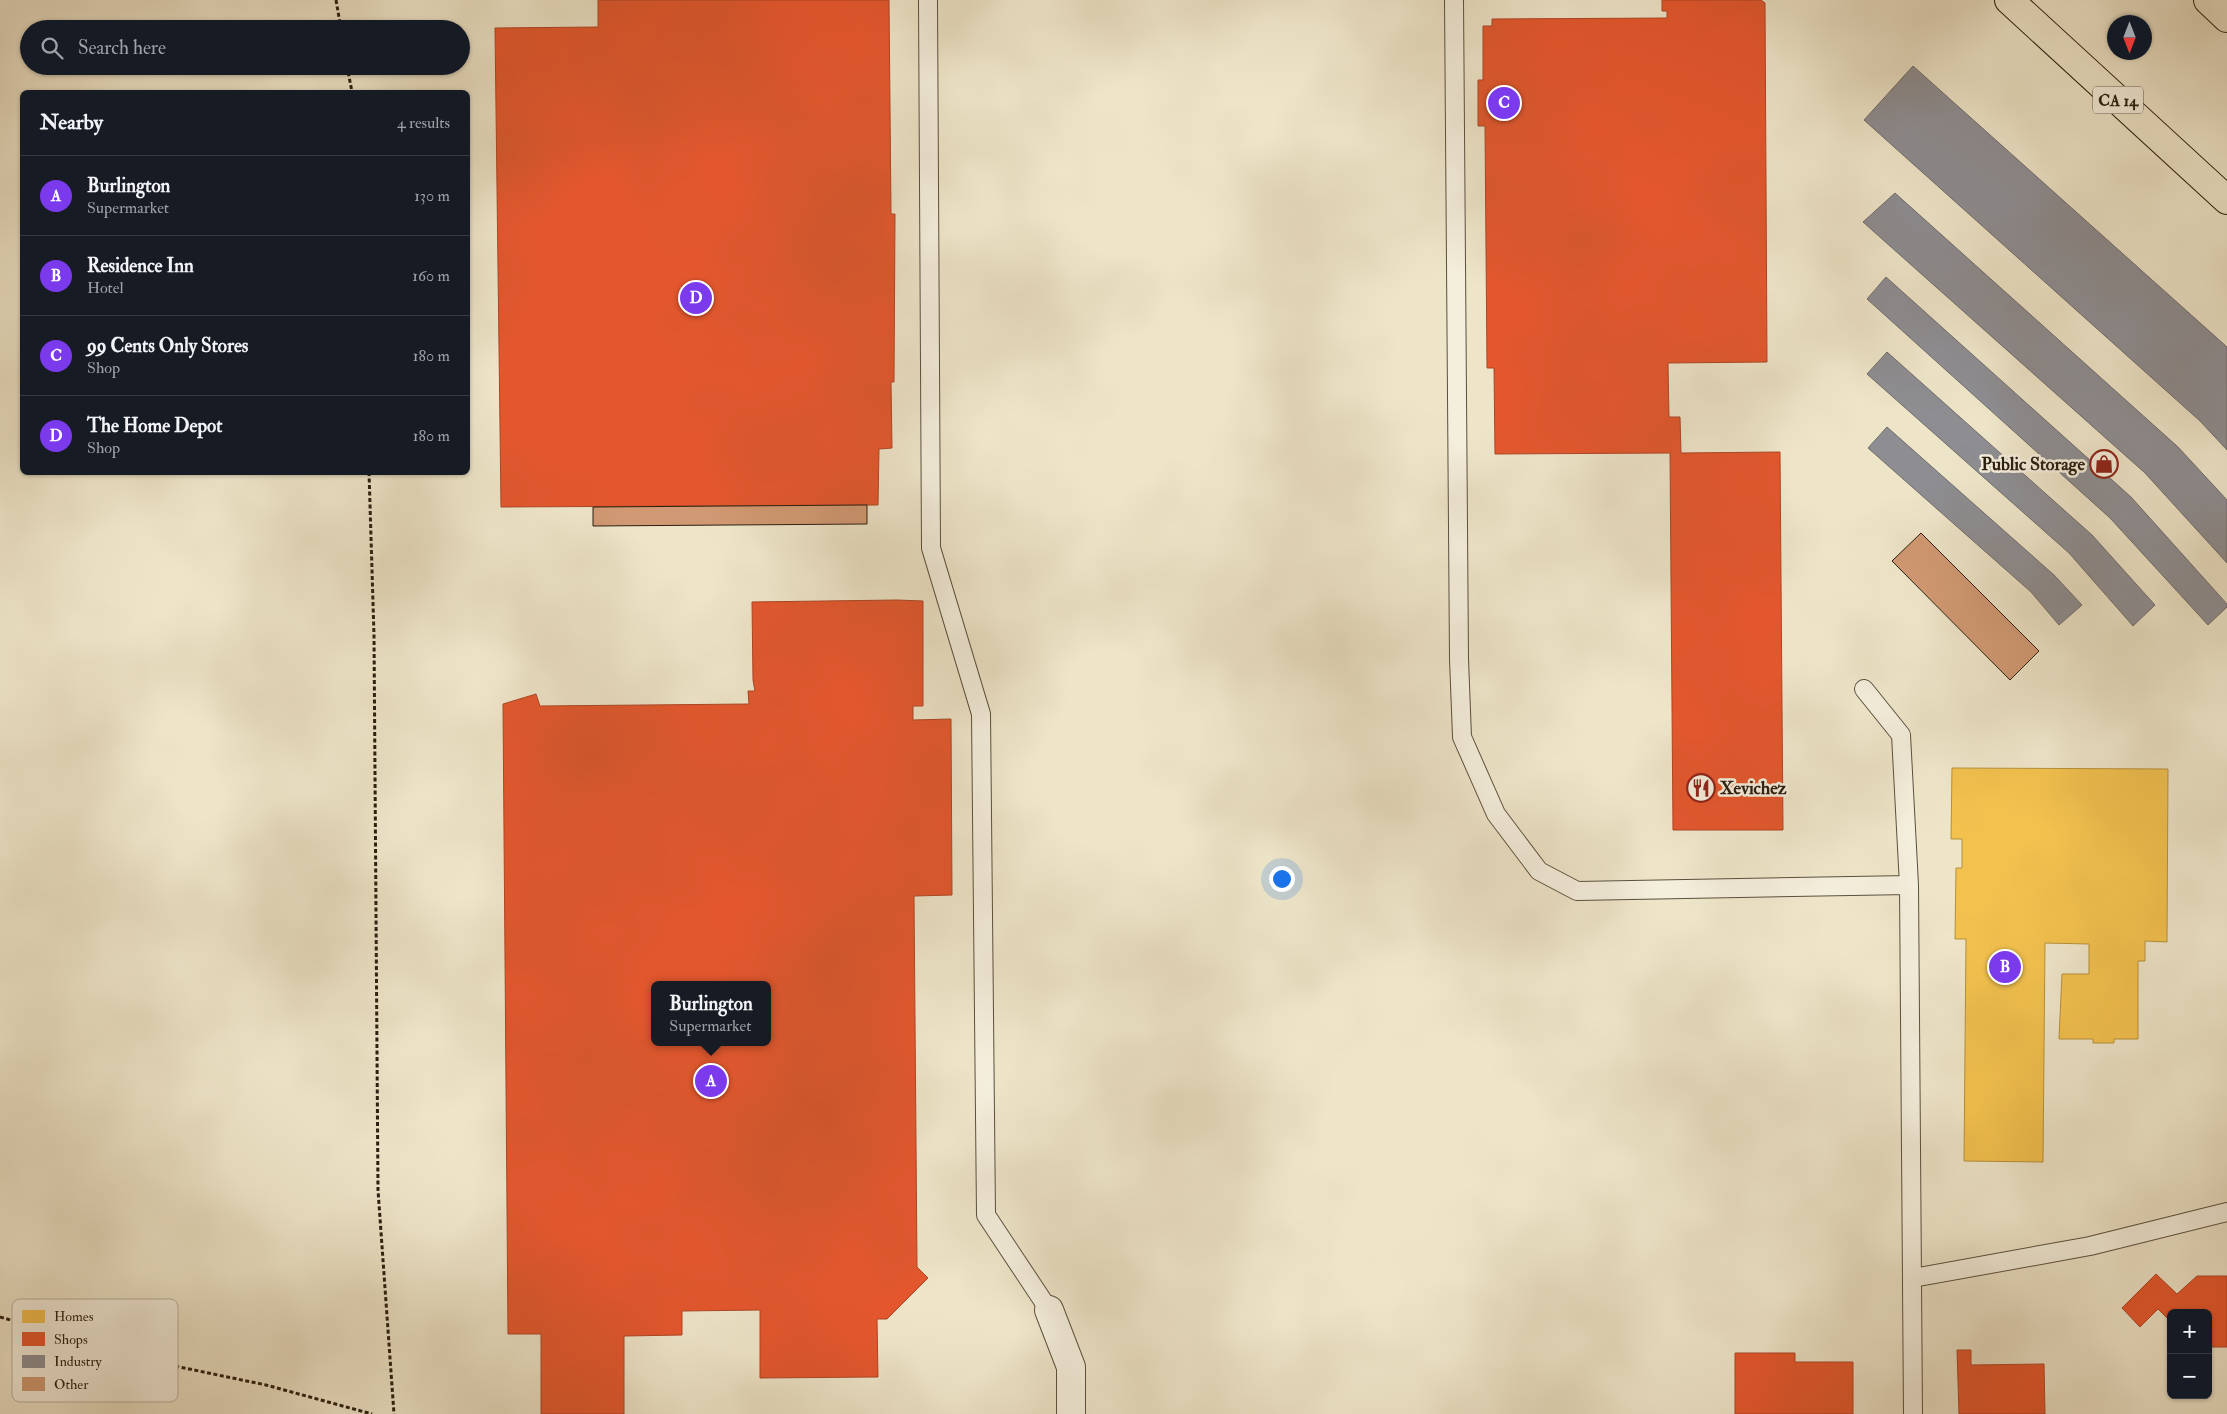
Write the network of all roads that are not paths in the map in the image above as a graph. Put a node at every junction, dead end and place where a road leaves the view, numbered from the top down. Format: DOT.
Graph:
graph roads {
  1 [pos="928,0"];
  2 [pos="1454,0"];
  3 [pos="2009,0"];
  4 [pos="2208,0"];
  5 [pos="2227,18"];
  6 [pos="2227,200"];
  7 [pos="1864,689"];
  8 [pos="1909,885"];
  9 [pos="2227,1212"];
  10 [pos="1914,1278"];
  11 [pos="1049,1310"];
  12 [pos="1071,1414"];
  13 [pos="1914,1414"];
  1 -- 11 [label="lane"];
  2 -- 8 [label="lane"];
  3 -- 6 [label="highway, CA 14"];
  4 -- 5 [label="highway"];
  7 -- 8 [label="lane"];
  8 -- 10 [label="lane"];
  9 -- 10 [label="lane"];
  10 -- 13 [label="lane"];
  11 -- 12 [label="street"];
}
